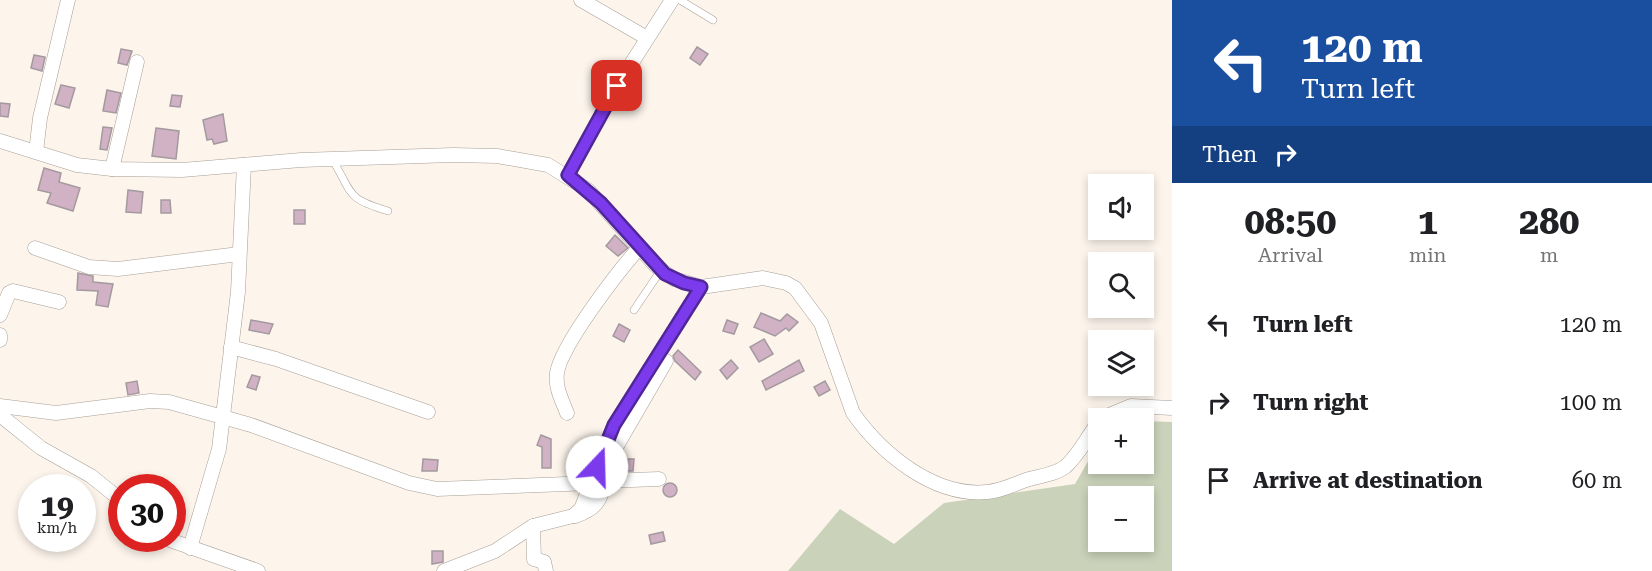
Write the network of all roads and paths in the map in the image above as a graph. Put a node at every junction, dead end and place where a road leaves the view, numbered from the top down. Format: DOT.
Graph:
graph roads {
  1 [pos="68,0"];
  2 [pos="581,0"];
  3 [pos="672,0"];
  4 [pos="680,0"];
  5 [pos="713,20"];
  6 [pos="646,38"];
  7 [pos="137,62"];
  8 [pos="0,141"];
  9 [pos="36,152"];
  10 [pos="333,159"];
  11 [pos="244,165"];
  12 [pos="112,169"];
  13 [pos="568,175"];
  14 [pos="388,211"];
  15 [pos="640,247"];
  16 [pos="35,248"];
  17 [pos="239,254"];
  18 [pos="661,270"];
  19 [pos="701,287"];
  20 [pos="59,302"];
  21 [pos="634,310"];
  22 [pos="0,315"];
  23 [pos="0,335"];
  24 [pos="0,340"];
  25 [pos="231,347"];
  26 [pos="666,361"];
  27 [pos="0,406"];
  28 [pos="1122,408"];
  29 [pos="1172,408"];
  30 [pos="428,412"];
  31 [pos="567,413"];
  32 [pos="0,415"];
  33 [pos="222,417"];
  34 [pos="1088,437"];
  35 [pos="660,479"];
  36 [pos="598,482"];
  37 [pos="108,490"];
  38 [pos="533,526"];
  39 [pos="186,546"];
  40 [pos="190,548"];
  41 [pos="258,571"];
  42 [pos="444,571"];
  43 [pos="546,571"];
  1 -- 9 [label="street"];
  2 -- 6 [label="street"];
  3 -- 6 [label="street"];
  4 -- 5 [label="lane"];
  6 -- 13 [label="street"];
  7 -- 12 [label="street"];
  8 -- 9 [label="street"];
  9 -- 12 [label="street"];
  10 -- 11 [label="street"];
  10 -- 13 [label="street"];
  10 -- 14 [label="lane"];
  11 -- 12 [label="street"];
  11 -- 17 [label="street"];
  13 -- 15 [label="street"];
  15 -- 18 [label="street"];
  15 -- 31 [label="street"];
  16 -- 17 [label="street"];
  17 -- 25 [label="street"];
  18 -- 19 [label="street"];
  18 -- 21 [label="lane"];
  19 -- 34 [label="street"];
  19 -- 36 [label="street"];
  20 -- 22 [label="street"];
  23 -- 24 [label="street"];
  25 -- 30 [label="street"];
  25 -- 33 [label="street"];
  26 -- 36 [label="street"];
  27 -- 33 [label="street"];
  28 -- 29 [label="street"];
  32 -- 37 [label="street"];
  33 -- 36 [label="street"];
  33 -- 40 [label="street"];
  35 -- 36 [label="street"];
  36 -- 38 [label="street"];
  38 -- 42 [label="street"];
  38 -- 43 [label="street"];
  39 -- 40 [label="street"];
  40 -- 41 [label="street"];
}
